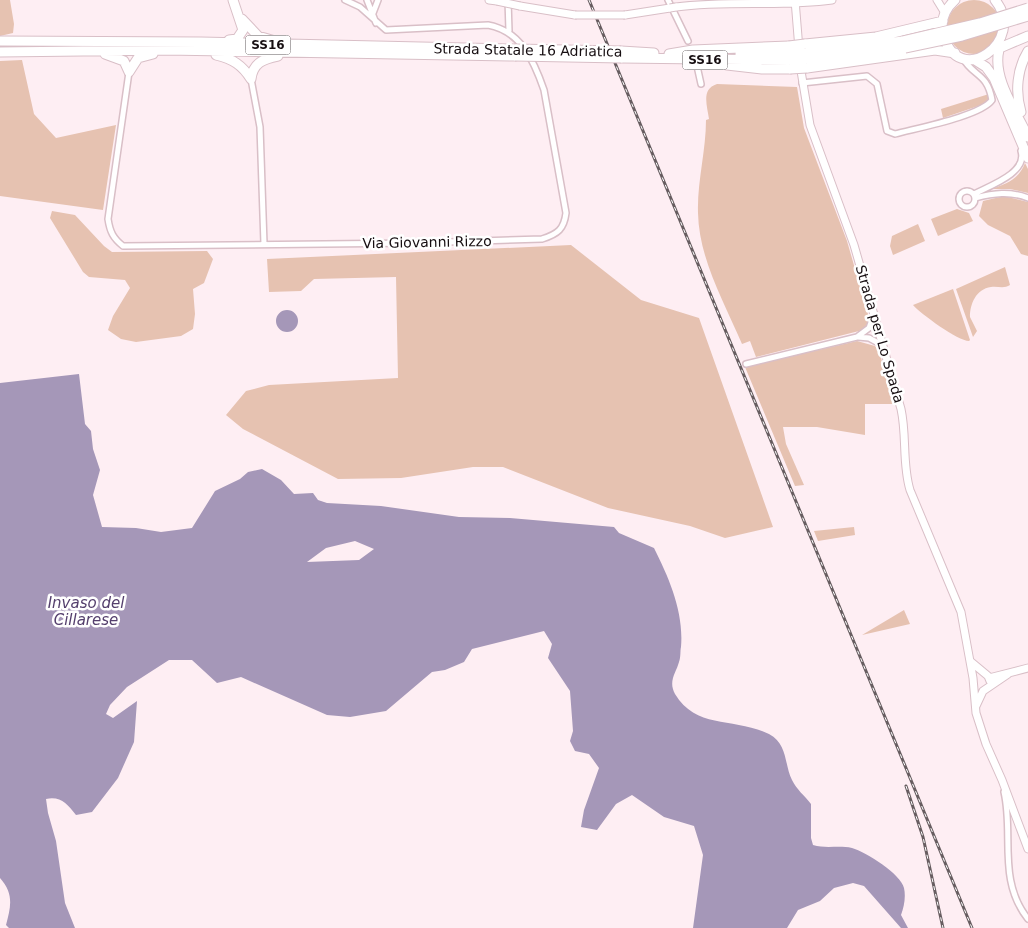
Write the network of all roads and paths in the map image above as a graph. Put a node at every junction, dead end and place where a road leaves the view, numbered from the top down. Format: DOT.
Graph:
graph roads {
  1 [pos="233,0"];
  2 [pos="345,0"];
  3 [pos="360,0"];
  4 [pos="367,0"];
  5 [pos="378,0"];
  6 [pos="489,0"];
  7 [pos="508,0"];
  8 [pos="668,0"];
  9 [pos="832,0"];
  10 [pos="937,0"];
  11 [pos="953,0"];
  12 [pos="996,0"];
  13 [pos="497,1"];
  14 [pos="795,2"];
  15 [pos="1028,8"];
  16 [pos="364,11"];
  17 [pos="373,14"];
  18 [pos="240,16"];
  19 [pos="1028,16"];
  20 [pos="944,17"];
  21 [pos="376,24"];
  22 [pos="1013,29"];
  23 [pos="509,32"];
  24 [pos="1028,36"];
  25 [pos="688,41"];
  26 [pos="0,42"];
  27 [pos="904,44"];
  28 [pos="201,46"];
  29 [pos="1000,48"];
  30 [pos="295,49"];
  31 [pos="166,50"];
  32 [pos="1028,51"];
  33 [pos="0,52"];
  34 [pos="85,52"];
  35 [pos="958,55"];
  36 [pos="669,56"];
  37 [pos="806,56"];
  38 [pos="790,57"];
  39 [pos="975,60"];
  40 [pos="697,66"];
  41 [pos="129,72"];
  42 [pos="251,79"];
  43 [pos="802,83"];
  44 [pos="701,84"];
  45 [pos="1006,106"];
  46 [pos="1028,135"];
  47 [pos="1028,158"];
  48 [pos="1028,198"];
  49 [pos="264,244"];
  50 [pos="874,314"];
  51 [pos="879,332"];
  52 [pos="867,335"];
  53 [pos="883,346"];
  54 [pos="746,364"];
  55 [pos="970,660"];
  56 [pos="1028,668"];
  57 [pos="973,678"];
  58 [pos="987,679"];
  59 [pos="974,687"];
  60 [pos="983,691"];
  61 [pos="976,706"];
  62 [pos="1002,780"];
  63 [pos="1028,849"];
  64 [pos="1028,919"];
  1 -- 18 [label="highway"];
  2 -- 16 [label="street"];
  3 -- 16 [label="street"];
  4 -- 17 [label="street"];
  5 -- 17 [label="street"];
  6 -- 13 [label="street"];
  7 -- 23 [label="street"];
  8 -- 25 [label="street"];
  9 -- 14 [label="street"];
  10 -- 20 [label="street"];
  11 -- 20 [label="highway"];
  12 -- 22 [label="highway"];
  13 -- 14 [label="street, bridge"];
  14 -- 43 [label="street, Strada per Lo Spada"];
  15 -- 27 [label="highway, SS16, bridge"];
  16 -- 21 [label="street"];
  17 -- 21 [label="street"];
  18 -- 28 [label="highway"];
  18 -- 30 [label="highway"];
  19 -- 27 [label="highway, SS16, bridge"];
  20 -- 35 [label="highway"];
  20 -- 37 [label="highway"];
  21 -- 23 [label="street"];
  22 -- 24 [label="highway"];
  22 -- 29 [label="highway"];
  23 -- 49 [label="street, Via Giovanni Rizzo"];
  24 -- 29 [label="highway"];
  26 -- 28 [label="highway, Strada Statale 16 Adriatica / SS16"];
  27 -- 37 [label="highway, SS16"];
  28 -- 30 [label="highway, Strada Statale 16 Adriatica / SS16"];
  28 -- 31 [label="highway, Strada Statale 16 Adriatica / SS16"];
  28 -- 42 [label="highway"];
  29 -- 39 [label="highway"];
  29 -- 46 [label="highway"];
  30 -- 36 [label="highway, Strada Statale 16 Adriatica / SS16, bridge"];
  30 -- 42 [label="highway"];
  31 -- 34 [label="highway, Strada Statale 16 Adriatica / SS16"];
  31 -- 41 [label="highway"];
  32 -- 46 [label="highway"];
  33 -- 34 [label="highway, Strada Statale 16 Adriatica / SS16"];
  34 -- 41 [label="highway"];
  35 -- 37 [label="highway"];
  35 -- 39 [label="highway"];
  35 -- 43 [label="street"];
  36 -- 38 [label="highway, SS16"];
  36 -- 38 [label="highway"];
  37 -- 38 [label="highway, SS16, bridge"];
  37 -- 38 [label="highway, bridge"];
  39 -- 45 [label="highway"];
  40 -- 44 [label="street"];
  41 -- 49 [label="street, Via Giovanni Rizzo"];
  42 -- 49 [label="street"];
  43 -- 50 [label="street, Strada per Lo Spada"];
  45 -- 47 [label="highway"];
  45 -- 48 [label="street"];
  50 -- 51 [label="street, Strada per Lo Spada"];
  50 -- 52 [label="street"];
  51 -- 52 [label="street"];
  51 -- 53 [label="street, Strada per Lo Spada"];
  52 -- 53 [label="street"];
  52 -- 54 [label="street"];
  53 -- 55 [label="street, Strada per Lo Spada"];
  55 -- 57 [label="street, Strada per Lo Spada"];
  55 -- 58 [label="street"];
  56 -- 58 [label="street"];
  57 -- 58 [label="street"];
  57 -- 59 [label="street, Strada per Lo Spada"];
  58 -- 60 [label="street"];
  59 -- 60 [label="street"];
  59 -- 61 [label="street"];
  60 -- 61 [label="street"];
  61 -- 62 [label="street"];
  62 -- 63 [label="street"];
  62 -- 64 [label="street"];
}
